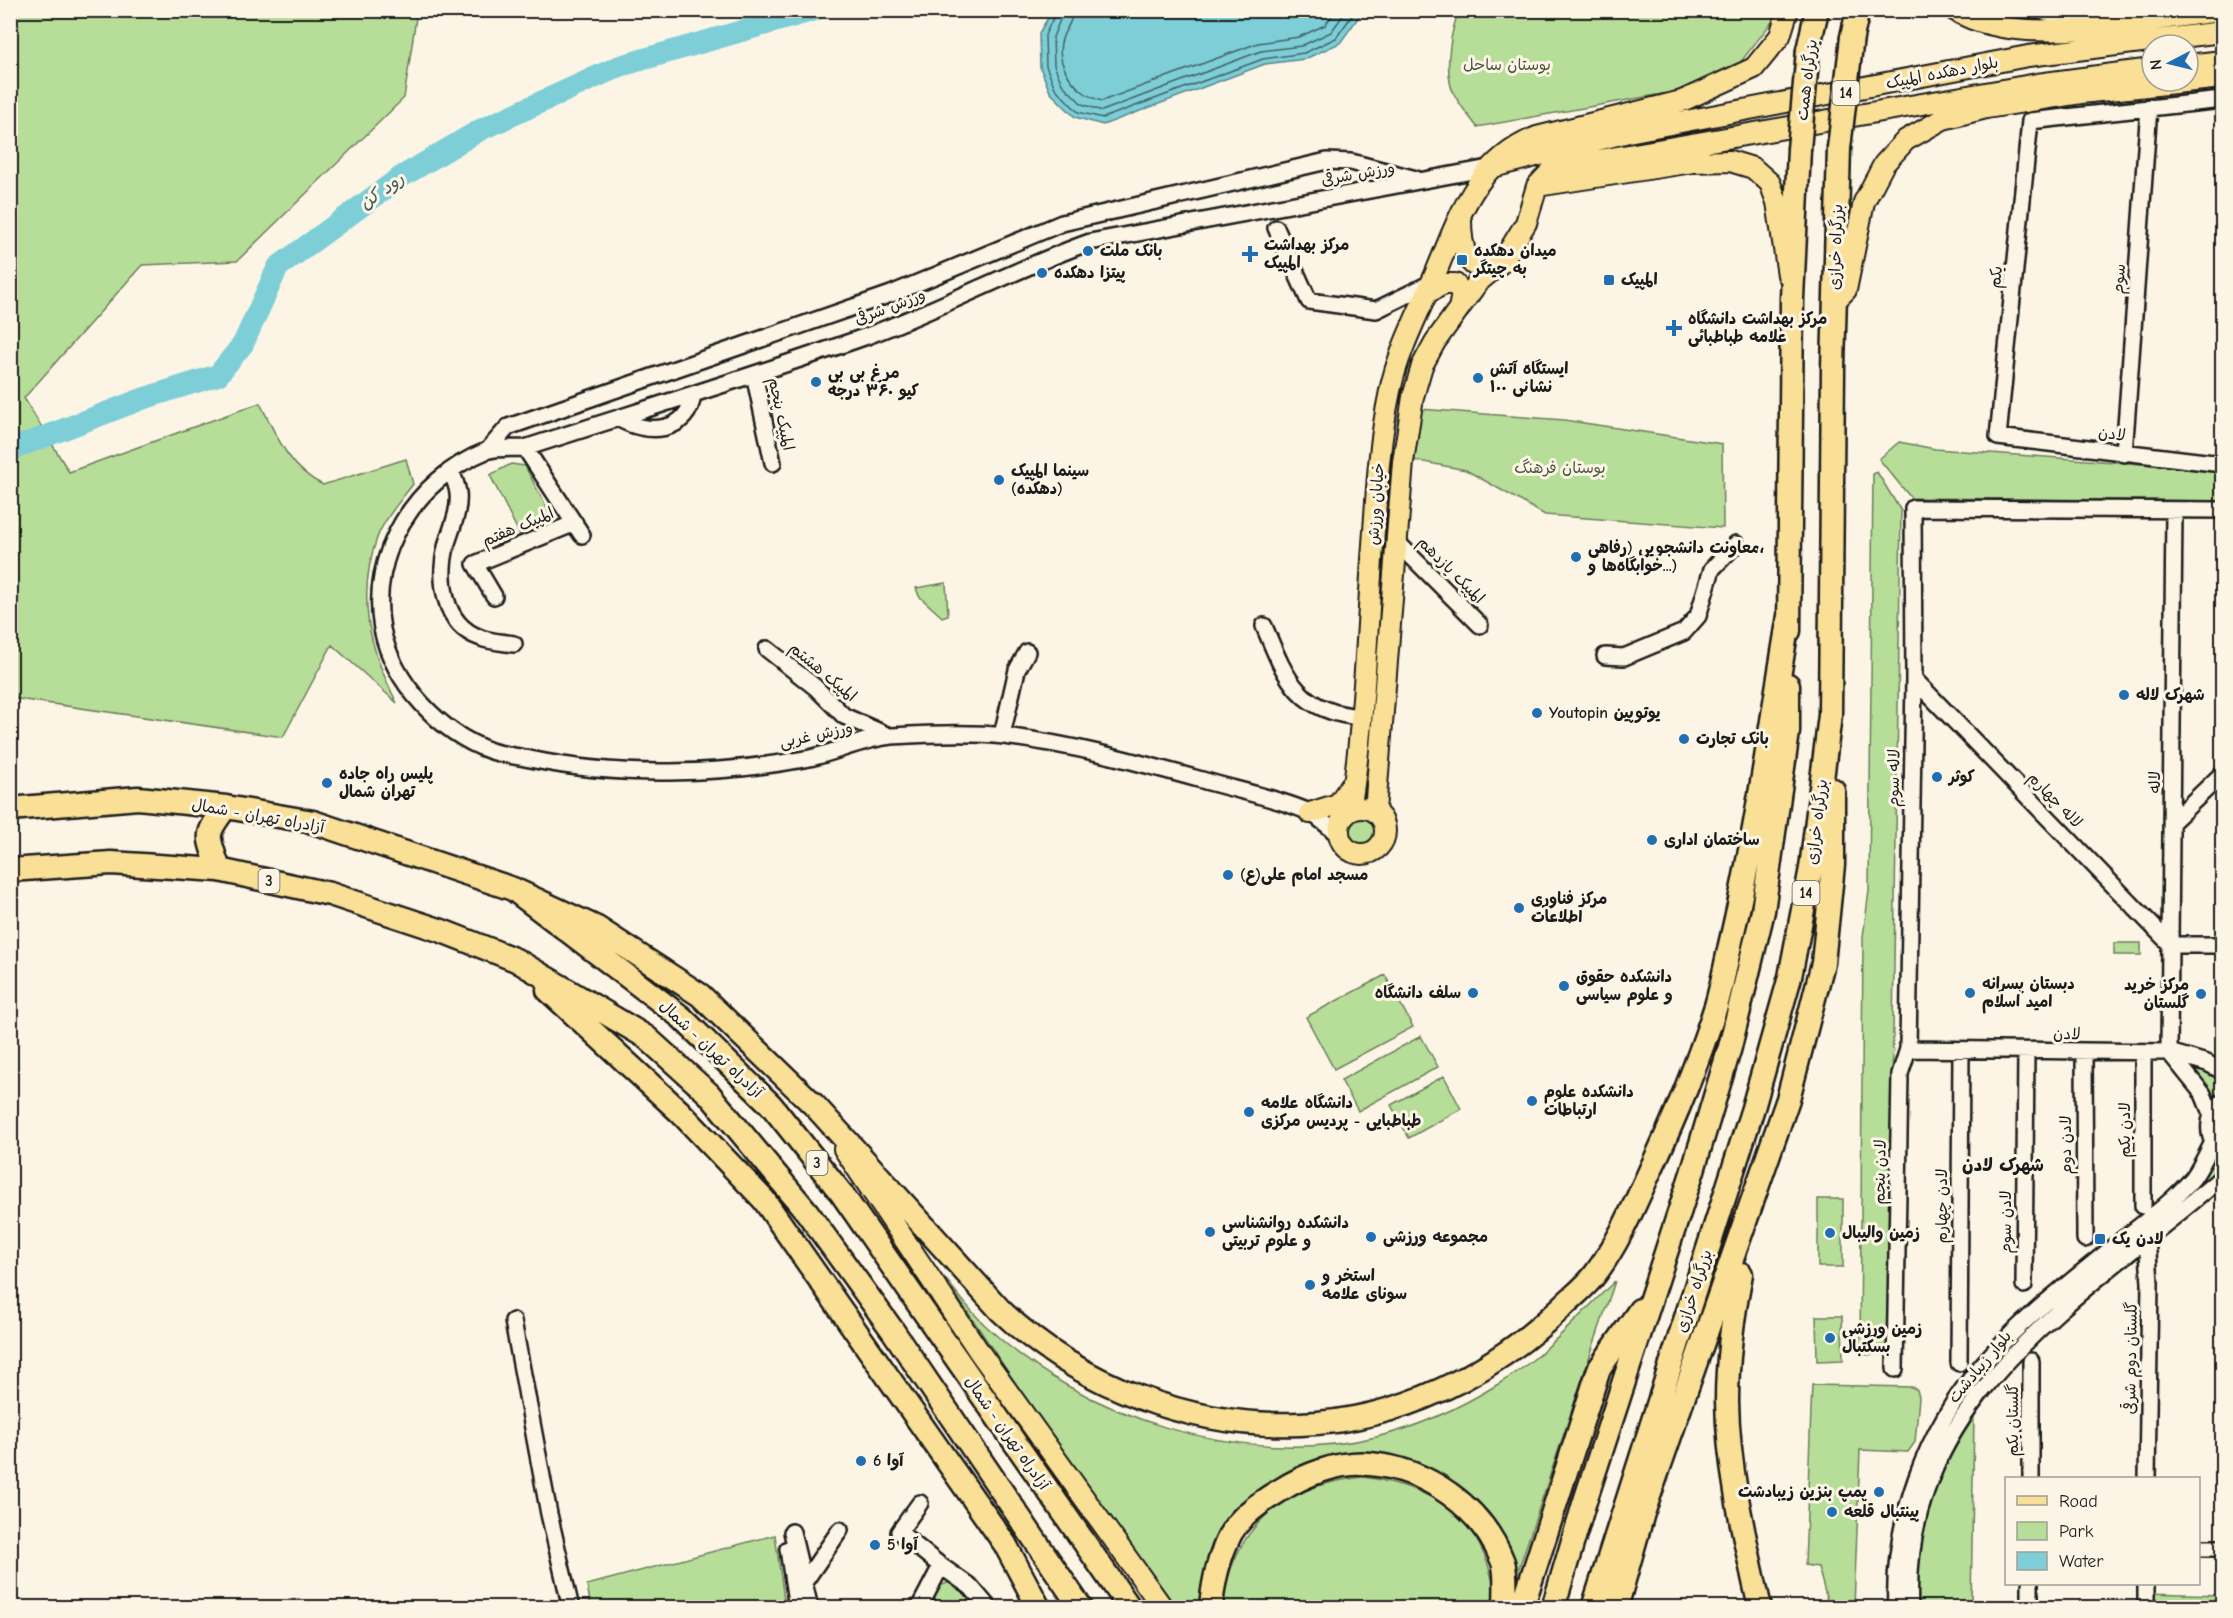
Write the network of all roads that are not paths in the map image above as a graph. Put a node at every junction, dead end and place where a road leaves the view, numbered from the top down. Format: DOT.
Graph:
graph roads {
  1 [pos="1788,10"];
  2 [pos="1817,10"];
  3 [pos="1858,10"];
  4 [pos="1954,10"];
  5 [pos="2116,10"];
  6 [pos="2037,11"];
  7 [pos="2223,11"];
  8 [pos="2223,32"];
  9 [pos="2223,62"];
  10 [pos="2200,64"];
  11 [pos="2140,71"];
  12 [pos="2223,78"];
  13 [pos="2223,100"];
  14 [pos="2149,106"];
  15 [pos="1489,168"];
  16 [pos="1422,181"];
  17 [pos="1537,186"];
  18 [pos="1461,210"];
  19 [pos="1276,228"];
  20 [pos="1502,262"];
  21 [pos="1429,288"];
  22 [pos="1792,298"];
  23 [pos="1834,302"];
  24 [pos="1459,309"];
  25 [pos="754,374"];
  26 [pos="693,394"];
  27 [pos="618,418"];
  28 [pos="1998,437"];
  29 [pos="525,448"];
  30 [pos="488,450"];
  31 [pos="2124,454"];
  32 [pos="773,463"];
  33 [pos="2223,464"];
  34 [pos="451,471"];
  35 [pos="2223,510"];
  36 [pos="2174,511"];
  37 [pos="1396,541"];
  38 [pos="1736,544"];
  39 [pos="380,591"];
  40 [pos="494,596"];
  41 [pos="1789,616"];
  42 [pos="1480,625"];
  43 [pos="1264,626"];
  44 [pos="514,644"];
  45 [pos="767,649"];
  46 [pos="1027,652"];
  47 [pos="1605,656"];
  48 [pos="1914,680"];
  49 [pos="1830,715"];
  50 [pos="1361,717"];
  51 [pos="1002,735"];
  52 [pos="889,736"];
  53 [pos="2223,774"];
  54 [pos="1355,778"];
  55 [pos="226,807"];
  56 [pos="10,809"];
  57 [pos="1350,811"];
  58 [pos="1375,811"];
  59 [pos="1310,813"];
  60 [pos="2173,821"];
  61 [pos="1340,836"];
  62 [pos="10,870"];
  63 [pos="219,870"];
  64 [pos="513,889"];
  65 [pos="2170,945"];
  66 [pos="2223,945"];
  67 [pos="516,960"];
  68 [pos="1908,1049"];
  69 [pos="1961,1050"];
  70 [pos="2026,1051"];
  71 [pos="2084,1052"];
  72 [pos="2169,1052"];
  73 [pos="2143,1054"];
  74 [pos="2223,1071"];
  75 [pos="2223,1102"];
  76 [pos="816,1106"];
  77 [pos="2212,1116"];
  78 [pos="2218,1148"];
  79 [pos="2223,1176"];
  80 [pos="2223,1187"];
  81 [pos="1758,1188"];
  82 [pos="2206,1191"];
  83 [pos="2143,1206"];
  84 [pos="2147,1238"];
  85 [pos="2085,1239"];
  86 [pos="2024,1286"];
  87 [pos="1653,1292"];
  88 [pos="513,1321"];
  89 [pos="2031,1360"];
  90 [pos="1959,1363"];
  91 [pos="1895,1369"];
  92 [pos="2031,1477"];
  93 [pos="2147,1477"];
  94 [pos="920,1503"];
  95 [pos="840,1530"];
  96 [pos="2200,1548"];
  97 [pos="2223,1548"];
  98 [pos="1749,1556"];
  99 [pos="941,1566"];
  100 [pos="805,1581"];
  101 [pos="2030,1585"];
  102 [pos="2146,1585"];
  103 [pos="571,1608"];
  104 [pos="797,1608"];
  105 [pos="810,1608"];
  106 [pos="919,1608"];
  107 [pos="989,1608"];
  108 [pos="1039,1608"];
  109 [pos="1081,1608"];
  110 [pos="1130,1608"];
  111 [pos="1163,1608"];
  112 [pos="1211,1608"];
  113 [pos="1505,1608"];
  114 [pos="1522,1608"];
  115 [pos="1553,1608"];
  116 [pos="1593,1608"];
  117 [pos="1616,1608"];
  118 [pos="1760,1608"];
  119 [pos="1767,1608"];
  120 [pos="1896,1608"];
  121 [pos="1910,1608"];
  122 [pos="2030,1608"];
  123 [pos="2146,1608"];
  1 -- 15 [label="main road, خیابان ورزش"];
  2 -- 22 [label="highway, بزرگراه همت / 14, bridge"];
  3 -- 23 [label="highway, بزرگراه خرازی / 14, bridge"];
  4 -- 7 [label="main road"];
  5 -- 6 [label="street"];
  8 -- 15 [label="main road, بلوار دهکده المپیک"];
  9 -- 10 [label="main road"];
  11 -- 17 [label="main road, بلوار دهکده المپیک"];
  12 -- 23 [label="main road"];
  13 -- 14 [label="street"];
  14 -- 28 [label="street, یکم"];
  14 -- 31 [label="street, سوم"];
  15 -- 16 [label="street, ورزش شرقی"];
  15 -- 18 [label="main road, خیابان ورزش"];
  16 -- 25 [label="street, ورزش شرقی"];
  16 -- 30 [label="street"];
  17 -- 20 [label="main road, خیابان ورزش"];
  17 -- 22 [label="main road"];
  18 -- 20 [label="main road"];
  18 -- 21 [label="main road, خیابان ورزش"];
  19 -- 21 [label="street"];
  20 -- 24 [label="main road, خیابان ورزش"];
  21 -- 24 [label="main road"];
  21 -- 50 [label="main road, خیابان ورزش"];
  22 -- 41 [label="highway, 14"];
  23 -- 49 [label="highway, بزرگراه خرازی / 14"];
  24 -- 37 [label="main road, خیابان ورزش"];
  25 -- 26 [label="street, ورزش شرقی"];
  25 -- 32 [label="street, المپیک پنجم"];
  26 -- 27 [label="street, ورزش شرقی"];
  26 -- 27 [label="street"];
  27 -- 29 [label="street, ورزش شرقی"];
  28 -- 31 [label="street, لادن"];
  29 -- 30 [label="street, ورزش شرقی"];
  29 -- 40 [label="street, المپیک هفتم"];
  30 -- 34 [label="street, ورزش شرقی"];
  31 -- 33 [label="street, لادن"];
  34 -- 39 [label="street, ورزش شرقی"];
  34 -- 44 [label="street"];
  35 -- 36 [label="street"];
  36 -- 48 [label="street, لاله سوم"];
  36 -- 60 [label="street, لاله"];
  37 -- 42 [label="street, المپیک یازدهم"];
  37 -- 58 [label="main road, خیابان ورزش"];
  38 -- 47 [label="street"];
  39 -- 52 [label="street, ورزش غربی"];
  41 -- 76 [label="highway"];
  41 -- 87 [label="highway, 14"];
  43 -- 50 [label="street"];
  45 -- 52 [label="street, المپیک هشتم"];
  46 -- 51 [label="street"];
  48 -- 65 [label="street, لاله چهارم"];
  48 -- 68 [label="street, لاله سوم"];
  49 -- 81 [label="highway"];
  49 -- 116 [label="highway, بزرگراه خرازی / 14"];
  50 -- 54 [label="main road, خیابان ورزش"];
  51 -- 52 [label="street, ورزش غربی"];
  51 -- 59 [label="street, ورزش غربی"];
  53 -- 60 [label="street"];
  54 -- 57 [label="main road, خیابان ورزش"];
  54 -- 59 [label="main road"];
  55 -- 56 [label="highway, آزادراه تهران - شمال / 3"];
  55 -- 63 [label="highway"];
  55 -- 64 [label="highway, آزادراه تهران - شمال / 3"];
  57 -- 58 [label="main road"];
  57 -- 61 [label="main road"];
  58 -- 61 [label="main road"];
  59 -- 61 [label="street, ورزش غربی"];
  60 -- 65 [label="street, لاله"];
  62 -- 63 [label="highway, 3"];
  63 -- 67 [label="highway, 3"];
  64 -- 76 [label="highway"];
  64 -- 110 [label="highway, آزادراه تهران - شمال / 3"];
  65 -- 66 [label="street"];
  65 -- 72 [label="street, لاله"];
  67 -- 108 [label="highway"];
  67 -- 109 [label="highway, 3"];
  68 -- 69 [label="street, لادن"];
  68 -- 91 [label="street, لادن پنجم"];
  69 -- 70 [label="street, لادن"];
  69 -- 90 [label="street, لادن چهارم"];
  70 -- 71 [label="street, لادن"];
  70 -- 86 [label="street, لادن سوم"];
  71 -- 73 [label="street, لادن"];
  71 -- 85 [label="street, لادن دوم"];
  72 -- 73 [label="street, لادن"];
  72 -- 74 [label="street, لادن"];
  72 -- 77 [label="street"];
  73 -- 83 [label="street, لادن یکم"];
  75 -- 77 [label="street"];
  76 -- 111 [label="main road"];
  77 -- 78 [label="street"];
  78 -- 120 [label="street, بلوار زیبادشت"];
  79 -- 82 [label="street, بلوار زیبادشت"];
  80 -- 82 [label="street"];
  81 -- 98 [label="highway"];
  81 -- 117 [label="highway"];
  82 -- 84 [label="street, بلوار زیبادشت"];
  84 -- 93 [label="street, گلستان دوم شرقی"];
  84 -- 121 [label="street, بلوار زیبادشت"];
  87 -- 114 [label="highway"];
  87 -- 115 [label="highway, 14"];
  88 -- 103 [label="street"];
  89 -- 92 [label="street, گلستان یکم"];
  94 -- 99 [label="street"];
  95 -- 100 [label="street"];
  96 -- 97 [label="street"];
  98 -- 118 [label="highway"];
  98 -- 119 [label="highway"];
  99 -- 106 [label="street"];
  99 -- 107 [label="street"];
  100 -- 104 [label="street"];
  100 -- 105 [label="street"];
  101 -- 122 [label="street"];
  102 -- 123 [label="street"];
  112 -- 113 [label="highway"];
}
